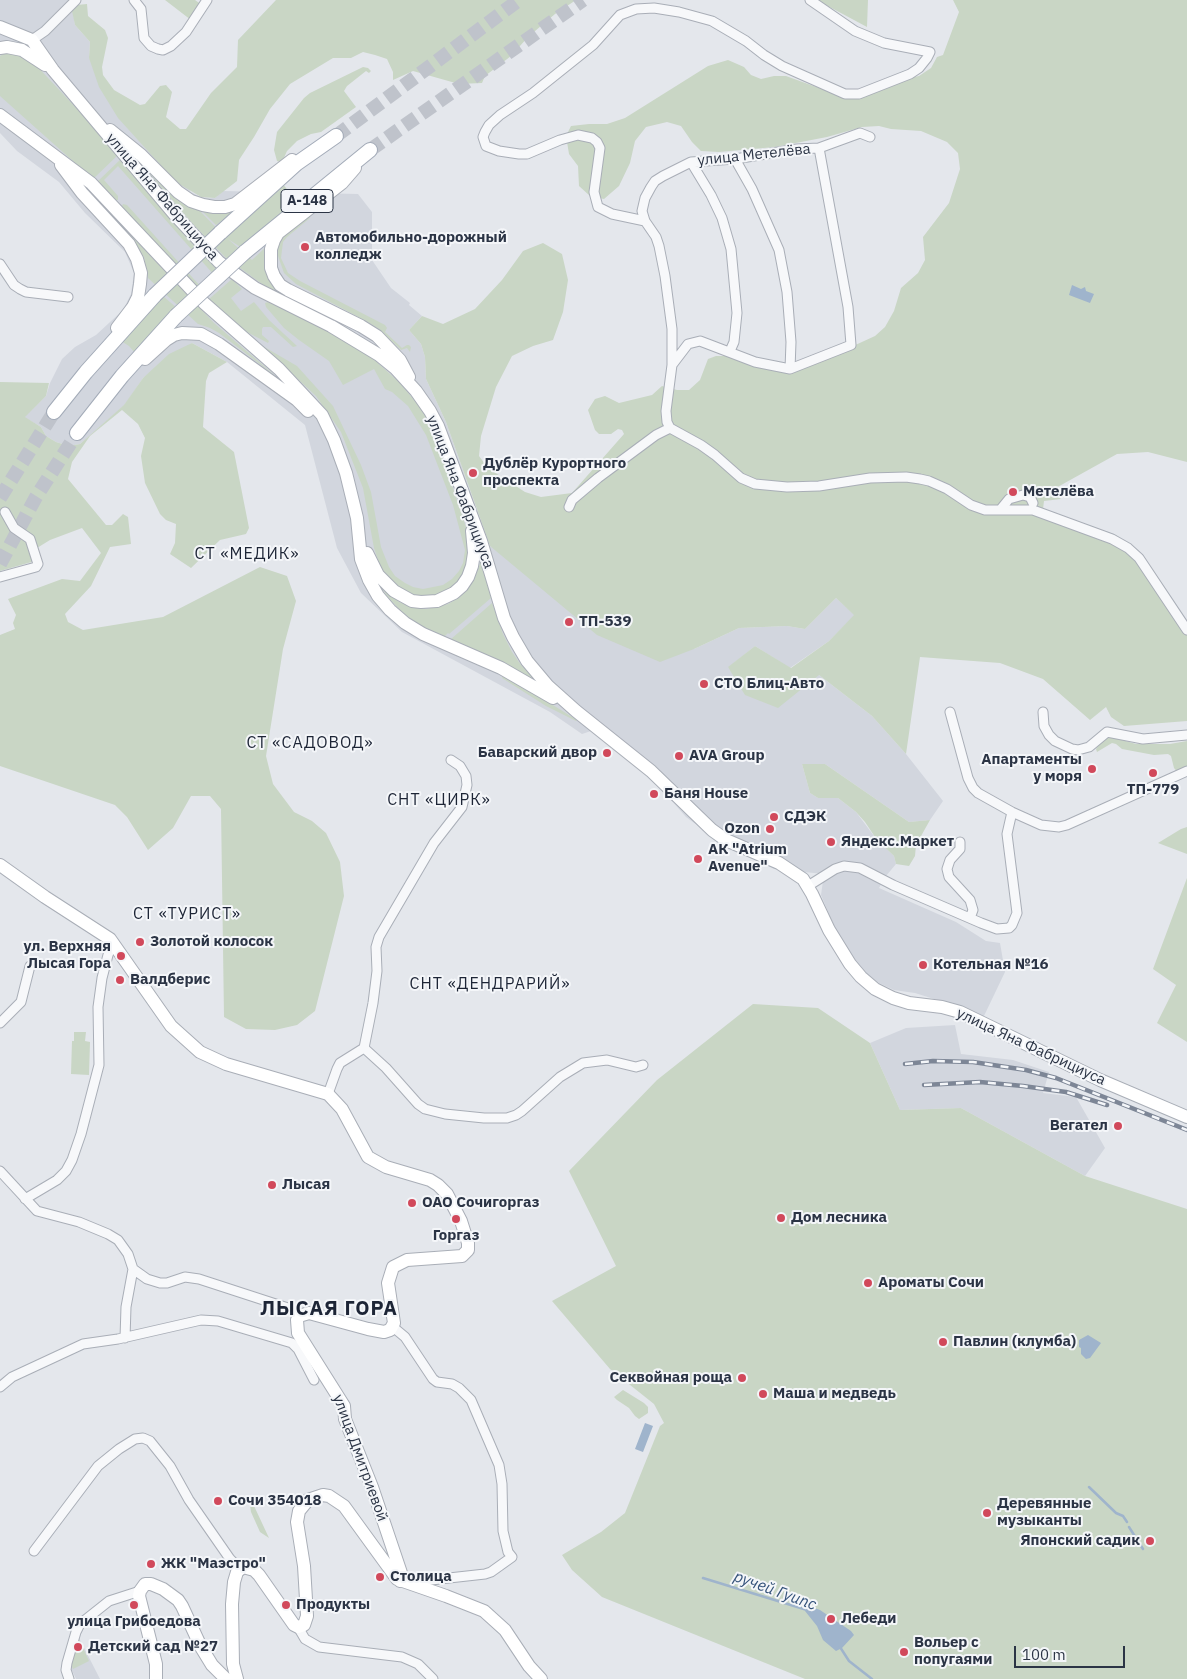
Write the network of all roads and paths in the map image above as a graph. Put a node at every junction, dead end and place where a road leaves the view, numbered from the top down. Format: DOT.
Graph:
graph roads {
  1 [pos="76,0"];
  2 [pos="134,0"];
  3 [pos="207,0"];
  4 [pos="810,0"];
  5 [pos="0,27"];
  6 [pos="32,40"];
  7 [pos="0,48"];
  8 [pos="53,70"];
  9 [pos="2,114"];
  10 [pos="93,117"];
  11 [pos="336,136"];
  12 [pos="870,137"];
  13 [pos="819,148"];
  14 [pos="370,150"];
  15 [pos="50,151"];
  16 [pos="735,159"];
  17 [pos="691,162"];
  18 [pos="645,221"];
  19 [pos="0,264"];
  20 [pos="68,297"];
  21 [pos="730,351"];
  22 [pos="672,365"];
  23 [pos="790,369"];
  24 [pos="416,391"];
  25 [pos="54,412"];
  26 [pos="670,428"];
  27 [pos="77,432"];
  28 [pos="339,454"];
  29 [pos="1033,506"];
  30 [pos="569,507"];
  31 [pos="470,509"];
  32 [pos="1000,510"];
  33 [pos="5,512"];
  34 [pos="357,518"];
  35 [pos="0,577"];
  36 [pos="1187,630"];
  37 [pos="576,711"];
  38 [pos="950,712"];
  39 [pos="1043,712"];
  40 [pos="1187,735"];
  41 [pos="451,760"];
  42 [pos="1187,771"];
  43 [pos="1012,812"];
  44 [pos="960,842"];
  45 [pos="0,865"];
  46 [pos="808,886"];
  47 [pos="970,918"];
  48 [pos="113,943"];
  49 [pos="30,966"];
  50 [pos="0,1023"];
  51 [pos="364,1048"];
  52 [pos="643,1065"];
  53 [pos="328,1094"];
  54 [pos="1187,1117"];
  55 [pos="0,1172"];
  56 [pos="25,1199"];
  57 [pos="133,1269"];
  58 [pos="299,1316"];
  59 [pos="393,1327"];
  60 [pos="125,1338"];
  61 [pos="314,1380"];
  62 [pos="0,1387"];
  63 [pos="34,1551"];
  64 [pos="240,1569"];
  65 [pos="405,1582"];
  66 [pos="140,1591"];
  67 [pos="298,1627"];
  68 [pos="69,1679"];
  69 [pos="156,1679"];
  70 [pos="226,1679"];
  71 [pos="237,1679"];
  72 [pos="433,1679"];
  73 [pos="541,1679"];
  1 -- 6 [label="street"];
  2 -- 3 [label="street"];
  4 -- 18 [label="street"];
  5 -- 6 [label="main road"];
  6 -- 8 [label="main road, улица Яна Фабрициуса / А-148"];
  7 -- 8 [label="main road, А-148"];
  8 -- 10 [label="main road, улица Яна Фабрициуса / А-148"];
  9 -- 15 [label="main road, улица Яна Фабрициуса / А-148"];
  10 -- 11 [label="main road, А-148"];
  10 -- 24 [label="main road, улица Яна Фабрициуса / А-148"];
  11 -- 25 [label="main road, А-148, bridge"];
  12 -- 13 [label="street, улица Метелёва"];
  13 -- 16 [label="street, улица Метелёва"];
  13 -- 23 [label="street"];
  14 -- 24 [label="main road, А-148"];
  14 -- 27 [label="main road, А-148, bridge"];
  15 -- 25 [label="main road, А-148"];
  15 -- 28 [label="main road, улица Яна Фабрициуса / А-148"];
  16 -- 17 [label="street, улица Метелёва"];
  16 -- 23 [label="street"];
  17 -- 18 [label="street, улица Метелёва"];
  17 -- 21 [label="street"];
  18 -- 22 [label="street"];
  19 -- 20 [label="street"];
  21 -- 22 [label="street"];
  21 -- 23 [label="street"];
  22 -- 26 [label="street"];
  24 -- 31 [label="main road, улица Яна Фабрициуса / А-148"];
  26 -- 30 [label="street"];
  26 -- 32 [label="street"];
  27 -- 28 [label="main road, А-148"];
  28 -- 34 [label="main road, улица Яна Фабрициуса / А-148"];
  29 -- 32 [label="street"];
  29 -- 32 [label="street"];
  29 -- 36 [label="street"];
  31 -- 34 [label="main road, А-148"];
  31 -- 37 [label="main road, улица Яна Фабрициуса / А-148"];
  33 -- 35 [label="street"];
  34 -- 37 [label="main road, улица Яна Фабрициуса / А-148"];
  37 -- 46 [label="main road, улица Яна Фабрициуса"];
  38 -- 43 [label="street"];
  39 -- 40 [label="street"];
  41 -- 51 [label="street"];
  42 -- 43 [label="street"];
  43 -- 47 [label="street"];
  44 -- 47 [label="street"];
  45 -- 48 [label="main road"];
  46 -- 47 [label="street"];
  46 -- 54 [label="main road, улица Яна Фабрициуса"];
  48 -- 53 [label="main road"];
  48 -- 56 [label="street"];
  49 -- 50 [label="street"];
  51 -- 52 [label="street"];
  51 -- 53 [label="street"];
  53 -- 59 [label="main road"];
  55 -- 56 [label="street"];
  56 -- 57 [label="street"];
  57 -- 58 [label="street"];
  57 -- 60 [label="street"];
  58 -- 59 [label="main road"];
  58 -- 65 [label="main road, улица Дмитриевой"];
  59 -- 65 [label="street"];
  60 -- 61 [label="street"];
  60 -- 62 [label="street"];
  63 -- 64 [label="street"];
  64 -- 67 [label="main road"];
  64 -- 71 [label="main road"];
  65 -- 67 [label="main road"];
  65 -- 73 [label="main road"];
  66 -- 68 [label="street"];
  66 -- 69 [label="main road"];
  66 -- 70 [label="main road"];
  67 -- 72 [label="street"];
}
